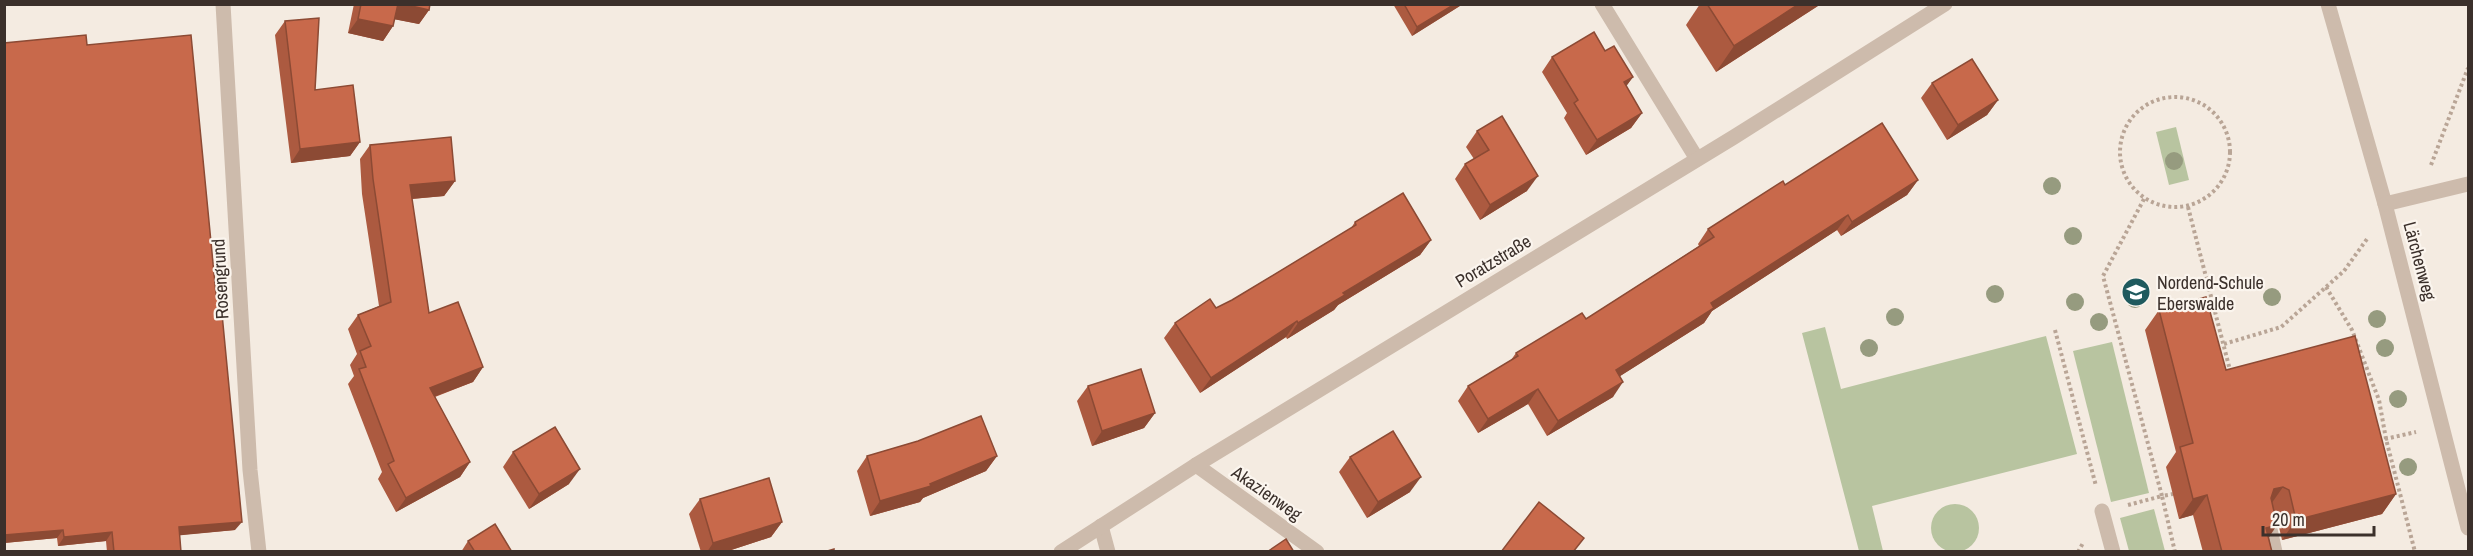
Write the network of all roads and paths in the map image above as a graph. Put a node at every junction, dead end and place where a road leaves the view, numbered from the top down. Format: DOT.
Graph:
graph roads {
  1 [pos="223,4"];
  2 [pos="1602,4"];
  3 [pos="1945,4"];
  4 [pos="2328,4"];
  5 [pos="2469,68"];
  6 [pos="1697,159"];
  7 [pos="2469,184"];
  8 [pos="2427,193"];
  9 [pos="2144,199"];
  10 [pos="2385,204"];
  11 [pos="2188,207"];
  12 [pos="2367,239"];
  13 [pos="2326,287"];
  14 [pos="2055,330"];
  15 [pos="2224,344"];
  16 [pos="2229,365"];
  17 [pos="2218,368"];
  18 [pos="2232,376"];
  19 [pos="2419,431"];
  20 [pos="2386,439"];
  21 [pos="2375,441"];
  22 [pos="1196,465"];
  23 [pos="2173,494"];
  24 [pos="2162,496"];
  25 [pos="2102,511"];
  26 [pos="2267,516"];
  27 [pos="1101,526"];
  28 [pos="2469,528"];
  29 [pos="259,552"];
  30 [pos="1060,552"];
  31 [pos="1108,552"];
  32 [pos="1317,552"];
  33 [pos="2113,552"];
  34 [pos="2175,552"];
  35 [pos="2275,552"];
  36 [pos="2415,552"];
  1 -- 29 [label="street, Rosengrund"];
  2 -- 6 [label="street"];
  3 -- 6 [label="street, Poratzstraße"];
  4 -- 10 [label="street, Lärchenweg"];
  5 -- 8 [label="path"];
  6 -- 22 [label="street, Poratzstraße"];
  7 -- 8 [label="street"];
  8 -- 10 [label="street"];
  9 -- 11 [label="path"];
  9 -- 11 [label="path"];
  9 -- 24 [label="path"];
  10 -- 28 [label="street, Lärchenweg"];
  11 -- 15 [label="path"];
  12 -- 13 [label="path"];
  13 -- 15 [label="path"];
  13 -- 20 [label="path"];
  14 -- 25 [label="path"];
  15 -- 16 [label="path"];
  16 -- 17 [label="path"];
  16 -- 18 [label="path"];
  19 -- 20 [label="path"];
  20 -- 21 [label="path"];
  20 -- 36 [label="path"];
  22 -- 27 [label="street, Poratzstraße"];
  22 -- 32 [label="street, Akazienweg"];
  23 -- 24 [label="path"];
  24 -- 25 [label="path"];
  24 -- 34 [label="path"];
  25 -- 33 [label="street"];
  26 -- 35 [label="street"];
  27 -- 30 [label="street, Poratzstraße"];
  27 -- 31 [label="street"];
}
